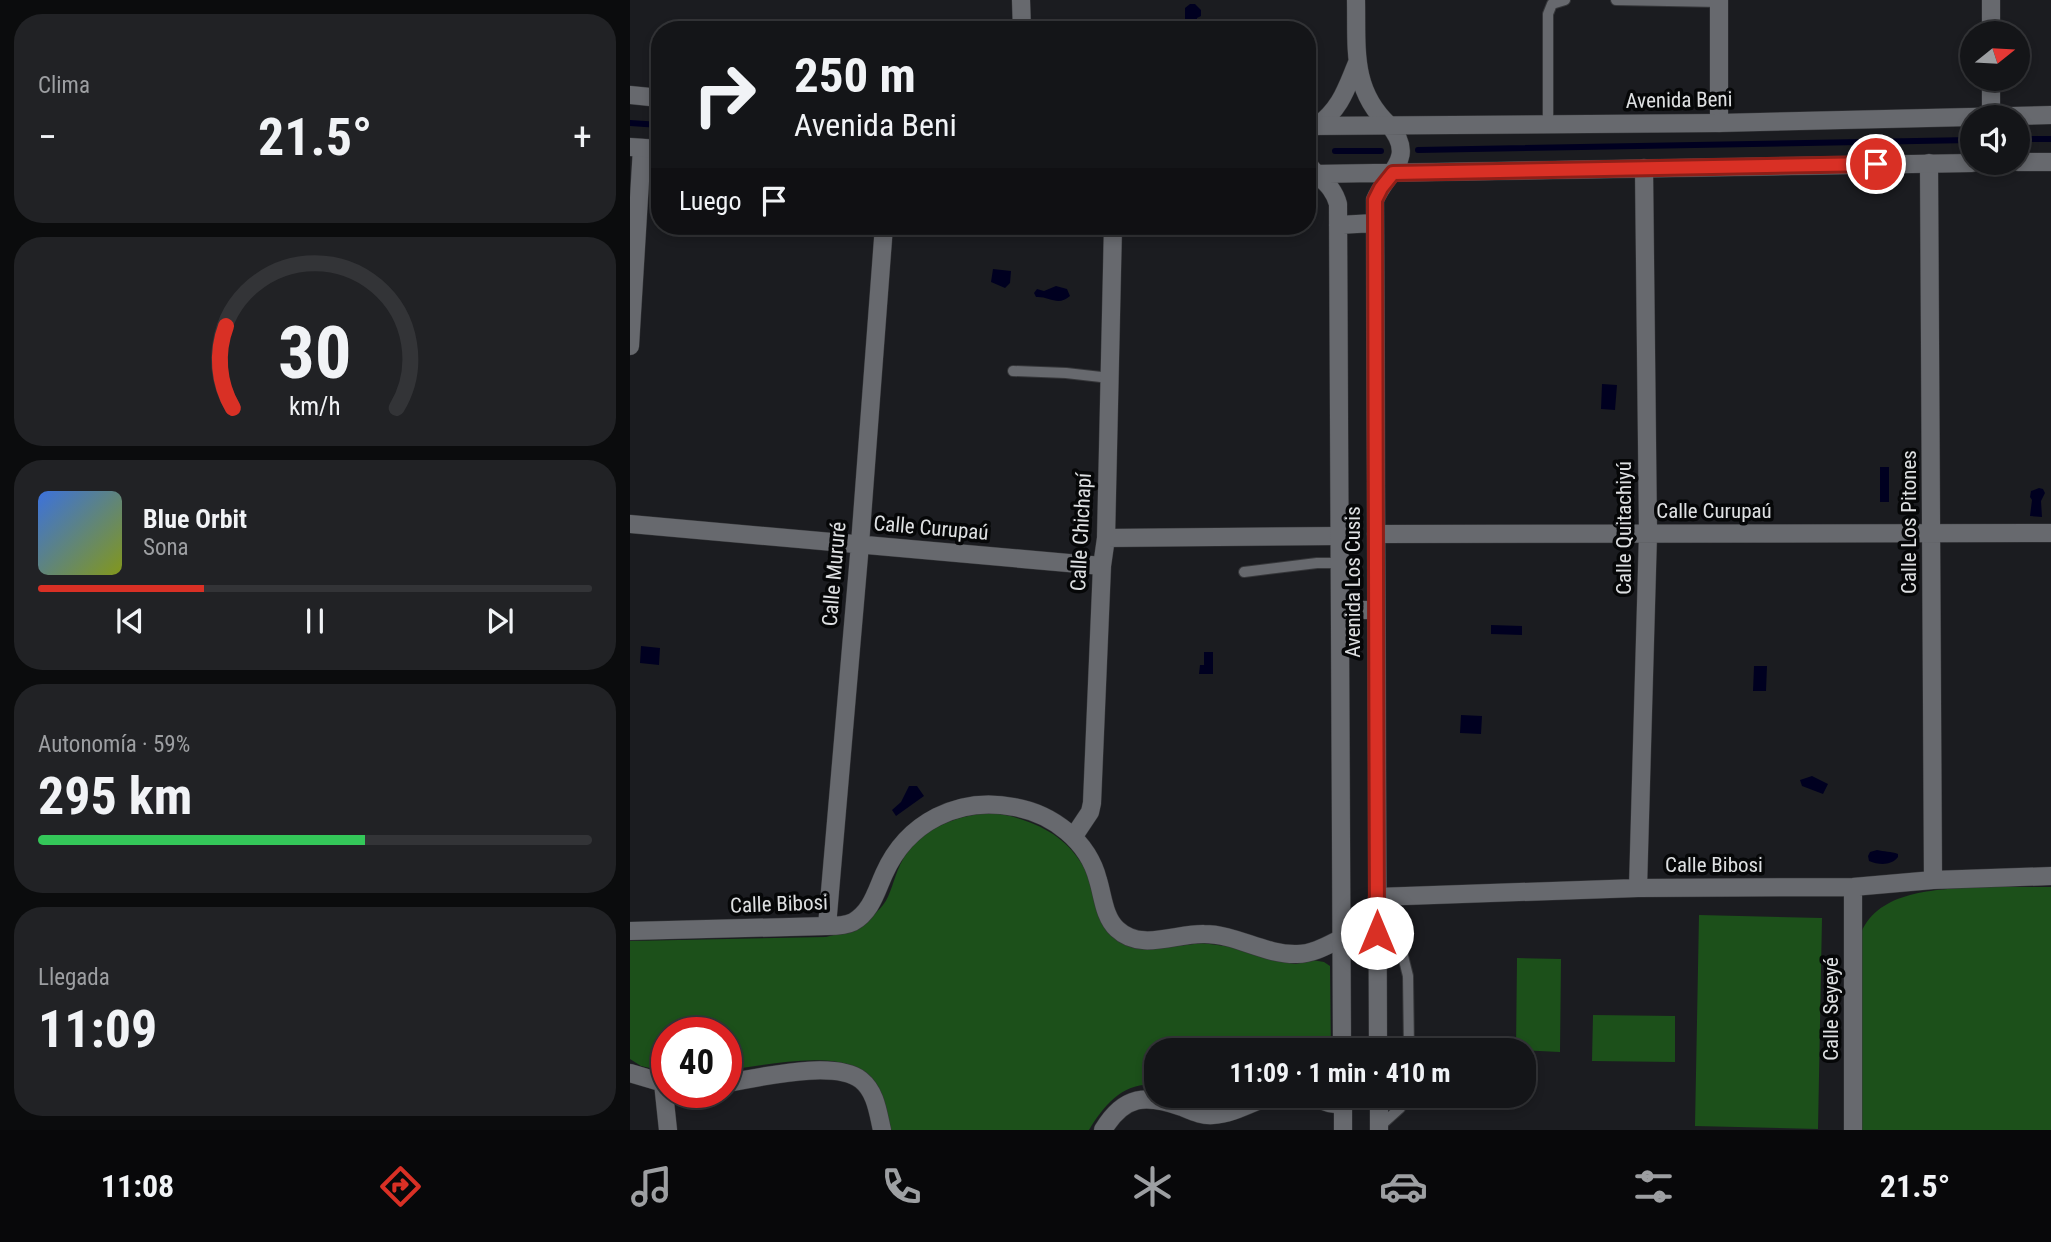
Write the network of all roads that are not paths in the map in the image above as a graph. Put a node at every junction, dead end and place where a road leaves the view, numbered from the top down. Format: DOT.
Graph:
graph roads {
  1 [pos="1021,0"];
  2 [pos="1356,0"];
  3 [pos="1565,0"];
  4 [pos="1616,0"];
  5 [pos="1991,0"];
  6 [pos="1719,1"];
  7 [pos="1022,21"];
  8 [pos="1991,21"];
  9 [pos="1357,63"];
  10 [pos="630,95"];
  11 [pos="651,97"];
  12 [pos="2030,115"];
  13 [pos="2051,115"];
  14 [pos="1960,117"];
  15 [pos="1719,123"];
  16 [pos="1548,124"];
  17 [pos="1316,125"];
  18 [pos="1389,125"];
  19 [pos="1316,129"];
  20 [pos="644,148"];
  21 [pos="2030,162"];
  22 [pos="2051,162"];
  23 [pos="1929,163"];
  24 [pos="1960,163"];
  25 [pos="1644,169"];
  26 [pos="1316,170"];
  27 [pos="1393,173"];
  28 [pos="1316,174"];
  29 [pos="1375,223"];
  30 [pos="1338,225"];
  31 [pos="883,235"];
  32 [pos="1113,235"];
  33 [pos="630,346"];
  34 [pos="1013,371"];
  35 [pos="1110,378"];
  36 [pos="630,524"];
  37 [pos="2051,533"];
  38 [pos="1376,534"];
  39 [pos="1648,534"];
  40 [pos="1932,534"];
  41 [pos="1339,536"];
  42 [pos="1106,538"];
  43 [pos="860,544"];
  44 [pos="1340,564"];
  45 [pos="1102,566"];
  46 [pos="1244,572"];
  47 [pos="1340,610"];
  48 [pos="1376,610"];
  49 [pos="1073,836"];
  50 [pos="2051,876"];
  51 [pos="1933,880"];
  52 [pos="1853,887"];
  53 [pos="1638,888"];
  54 [pos="1377,897"];
  55 [pos="827,926"];
  56 [pos="630,931"];
  57 [pos="1377,933"];
  58 [pos="1342,938"];
  59 [pos="1342,1038"];
  60 [pos="1378,1038"];
  61 [pos="1409,1038"];
  62 [pos="630,1073"];
  63 [pos="651,1080"];
  64 [pos="742,1081"];
  65 [pos="1144,1099"];
  66 [pos="667,1108"];
  67 [pos="1183,1108"];
  68 [pos="1238,1108"];
  69 [pos="1343,1108"];
  70 [pos="1379,1108"];
  71 [pos="1400,1108"];
  72 [pos="1379,1128"];
  73 [pos="668,1130"];
  74 [pos="882,1130"];
  75 [pos="1103,1130"];
  76 [pos="1343,1130"];
  77 [pos="1853,1130"];
  1 -- 7 [label="street"];
  2 -- 9 [label="street"];
  3 -- 16 [label="lane"];
  4 -- 6 [label="lane"];
  5 -- 8 [label="street"];
  6 -- 15 [label="street"];
  9 -- 17 [label="street"];
  9 -- 18 [label="street"];
  10 -- 11 [label="street"];
  12 -- 13 [label="street, Avenida Beni"];
  14 -- 15 [label="street, Avenida Beni"];
  15 -- 16 [label="street, Avenida Beni"];
  16 -- 18 [label="street, Avenida Beni"];
  18 -- 19 [label="street, Avenida Beni"];
  18 -- 27 [label="street, Avenida Los Cusis"];
  20 -- 33 [label="street"];
  21 -- 22 [label="street"];
  23 -- 24 [label="street"];
  23 -- 25 [label="street"];
  23 -- 40 [label="street, Calle Los Pitones"];
  25 -- 27 [label="street"];
  25 -- 39 [label="street, Calle Quitachiyú"];
  26 -- 27 [label="street"];
  27 -- 29 [label="street, Avenida Los Cusis"];
  28 -- 30 [label="street, Avenida Los Cusis"];
  29 -- 30 [label="street"];
  29 -- 38 [label="street, Avenida Los Cusis"];
  30 -- 41 [label="street, Avenida Los Cusis"];
  31 -- 43 [label="street, Calle Mururé"];
  32 -- 35 [label="street, Calle Chichapí"];
  34 -- 35 [label="lane"];
  35 -- 42 [label="street, Calle Chichapí"];
  36 -- 43 [label="street, Calle Curupaú"];
  37 -- 40 [label="street, Calle Curupaú"];
  38 -- 39 [label="street, Calle Curupaú"];
  38 -- 48 [label="street, Avenida Los Cusis"];
  39 -- 40 [label="street, Calle Curupaú"];
  39 -- 53 [label="street, Calle Quitachiyú"];
  40 -- 51 [label="street, Calle Los Pitones"];
  41 -- 42 [label="street"];
  41 -- 44 [label="street, Avenida Los Cusis"];
  42 -- 45 [label="street, Calle Chichapí"];
  43 -- 45 [label="street, Calle Curupaú"];
  43 -- 55 [label="street, Calle Mururé"];
  44 -- 46 [label="lane"];
  44 -- 47 [label="street, Avenida Los Cusis"];
  45 -- 49 [label="street, Calle Chichapí"];
  47 -- 48 [label="street"];
  47 -- 58 [label="street, Avenida Los Cusis"];
  48 -- 54 [label="street, Avenida Los Cusis"];
  49 -- 55 [label="street, Calle Bibosi"];
  49 -- 58 [label="street, Calle Bibosi"];
  50 -- 51 [label="street, Calle Bibosi"];
  51 -- 52 [label="street, Calle Bibosi"];
  52 -- 53 [label="street, Calle Bibosi"];
  52 -- 77 [label="street, Calle Seyeyé"];
  53 -- 54 [label="street, Calle Bibosi"];
  54 -- 57 [label="street, Avenida Los Cusis"];
  55 -- 56 [label="street, Calle Bibosi"];
  57 -- 60 [label="street, Avenida Los Cusis"];
  57 -- 61 [label="lane"];
  58 -- 59 [label="street, Avenida Los Cusis"];
  62 -- 63 [label="street"];
  64 -- 74 [label="street"];
  65 -- 75 [label="street"];
  66 -- 73 [label="street"];
  67 -- 68 [label="street"];
  69 -- 76 [label="street"];
  70 -- 72 [label="street"];
  71 -- 72 [label="lane"];
}
